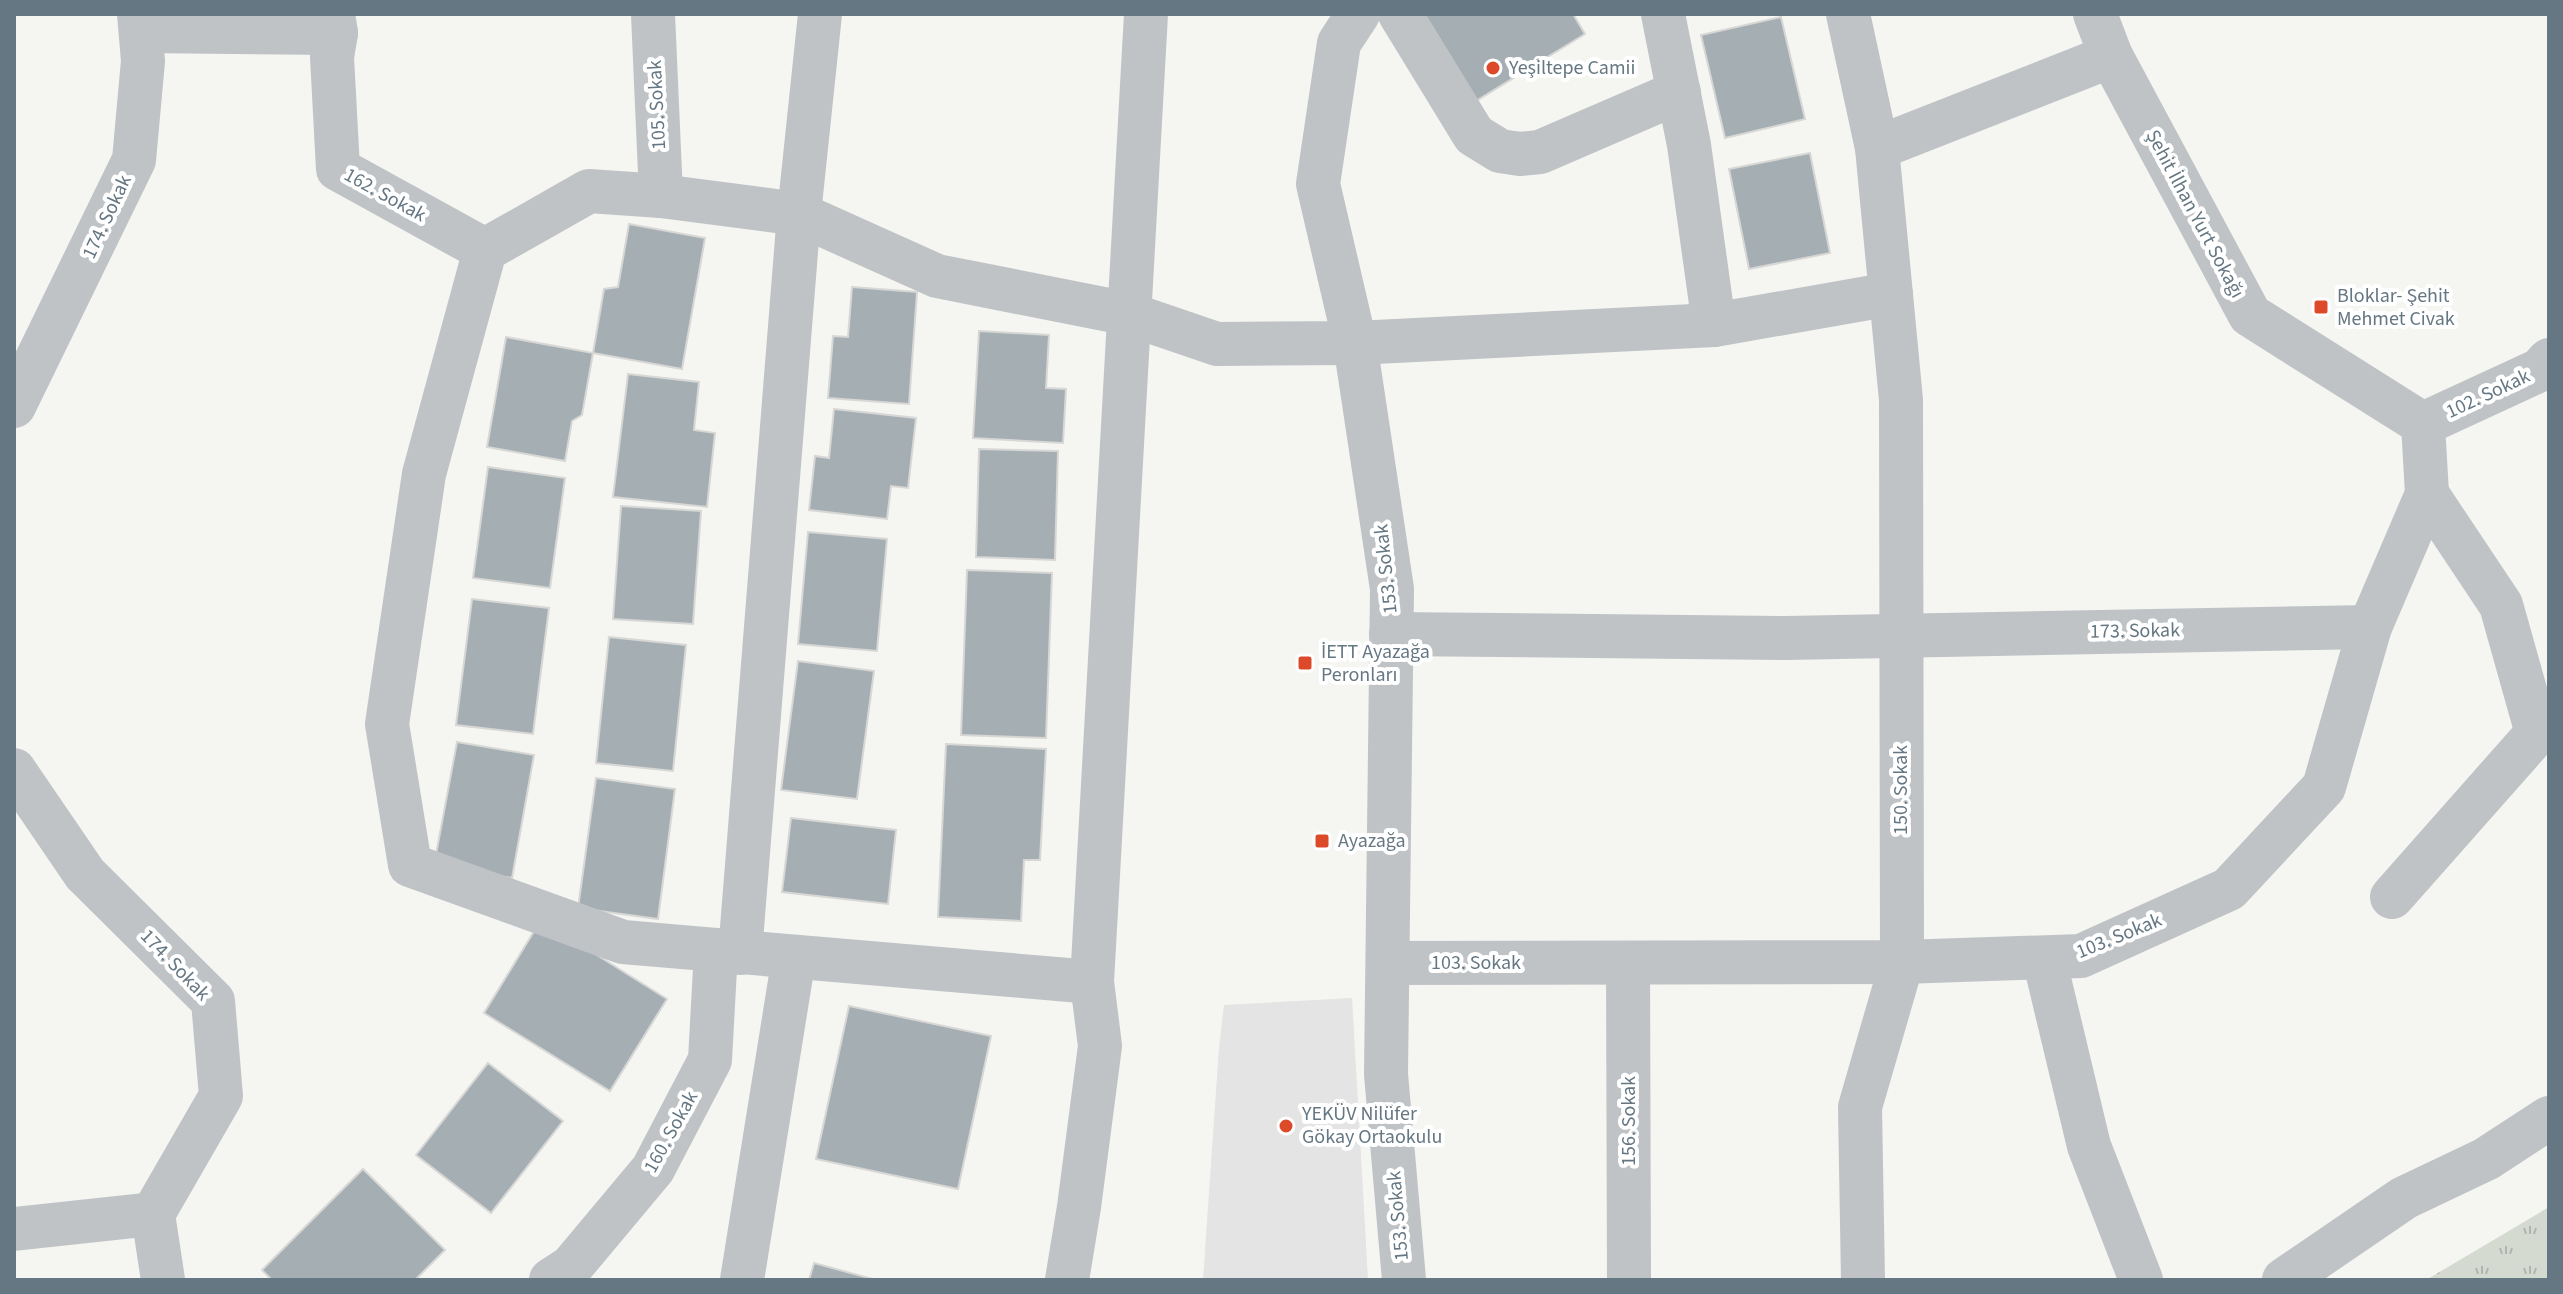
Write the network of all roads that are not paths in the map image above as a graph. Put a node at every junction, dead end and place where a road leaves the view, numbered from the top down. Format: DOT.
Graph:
graph roads {
  1 [pos="653,14"];
  2 [pos="820,14"];
  3 [pos="1146,14"];
  4 [pos="1358,14"];
  5 [pos="1400,14"];
  6 [pos="1663,14"];
  7 [pos="1848,14"];
  8 [pos="2095,14"];
  9 [pos="140,23"];
  10 [pos="334,24"];
  11 [pos="2111,56"];
  12 [pos="1679,92"];
  13 [pos="1877,148"];
  14 [pos="661,196"];
  15 [pos="799,214"];
  16 [pos="485,250"];
  17 [pos="1891,294"];
  18 [pos="1129,314"];
  19 [pos="1714,325"];
  20 [pos="1355,343"];
  21 [pos="2549,360"];
  22 [pos="14,406"];
  23 [pos="2423,424"];
  24 [pos="2427,494"];
  25 [pos="2370,627"];
  26 [pos="1391,634"];
  27 [pos="1901,635"];
  28 [pos="2543,731"];
  29 [pos="14,770"];
  30 [pos="2392,897"];
  31 [pos="728,952"];
  32 [pos="794,957"];
  33 [pos="2044,958"];
  34 [pos="1902,962"];
  35 [pos="1388,963"];
  36 [pos="1628,963"];
  37 [pos="1092,982"];
  38 [pos="2549,1118"];
  39 [pos="2549,1141"];
  40 [pos="2486,1159"];
  41 [pos="153,1214"];
  42 [pos="14,1229"];
  43 [pos="163,1280"];
  44 [pos="551,1280"];
  45 [pos="742,1280"];
  46 [pos="1067,1280"];
  47 [pos="1404,1280"];
  48 [pos="1629,1280"];
  49 [pos="1863,1280"];
  50 [pos="2141,1280"];
  51 [pos="2284,1280"];
  1 -- 14 [label="street, 105. Sokak"];
  2 -- 15 [label="street, 160. Sokak"];
  3 -- 18 [label="street"];
  4 -- 20 [label="street, 153. Sokak"];
  5 -- 12 [label="street"];
  6 -- 12 [label="street"];
  7 -- 13 [label="street, 150. Sokak"];
  8 -- 11 [label="street, Şehit İlhan Yurt Sokağı"];
  9 -- 10 [label="street"];
  9 -- 22 [label="street, 174. Sokak"];
  10 -- 16 [label="street, 162. Sokak"];
  11 -- 13 [label="street"];
  11 -- 23 [label="street, Şehit İlhan Yurt Sokağı"];
  12 -- 19 [label="street"];
  13 -- 17 [label="street, 150. Sokak"];
  14 -- 15 [label="street"];
  14 -- 16 [label="street"];
  15 -- 18 [label="street"];
  15 -- 31 [label="street, 160. Sokak"];
  16 -- 31 [label="street"];
  17 -- 19 [label="street"];
  17 -- 27 [label="street, 150. Sokak"];
  18 -- 20 [label="street"];
  18 -- 37 [label="street"];
  19 -- 20 [label="street"];
  20 -- 26 [label="street, 153. Sokak"];
  21 -- 23 [label="street, 102. Sokak"];
  23 -- 24 [label="street, 103. Sokak"];
  24 -- 25 [label="street, 103. Sokak"];
  24 -- 28 [label="street"];
  25 -- 27 [label="street, 173. Sokak"];
  25 -- 33 [label="street, 103. Sokak"];
  26 -- 27 [label="street, 173. Sokak"];
  26 -- 35 [label="street, 153. Sokak"];
  27 -- 34 [label="street, 150. Sokak"];
  28 -- 30 [label="street"];
  29 -- 41 [label="street, 174. Sokak"];
  31 -- 32 [label="street"];
  31 -- 44 [label="street, 160. Sokak"];
  32 -- 37 [label="street"];
  32 -- 45 [label="street"];
  33 -- 34 [label="street, 103. Sokak"];
  33 -- 50 [label="street"];
  34 -- 36 [label="street, 103. Sokak"];
  34 -- 49 [label="street, 150. Sokak"];
  35 -- 36 [label="street, 103. Sokak"];
  35 -- 47 [label="street, 153. Sokak"];
  36 -- 48 [label="street, 156. Sokak"];
  37 -- 46 [label="street"];
  38 -- 40 [label="street"];
  39 -- 40 [label="street"];
  40 -- 51 [label="street"];
  41 -- 42 [label="street"];
  41 -- 43 [label="street"];
}
